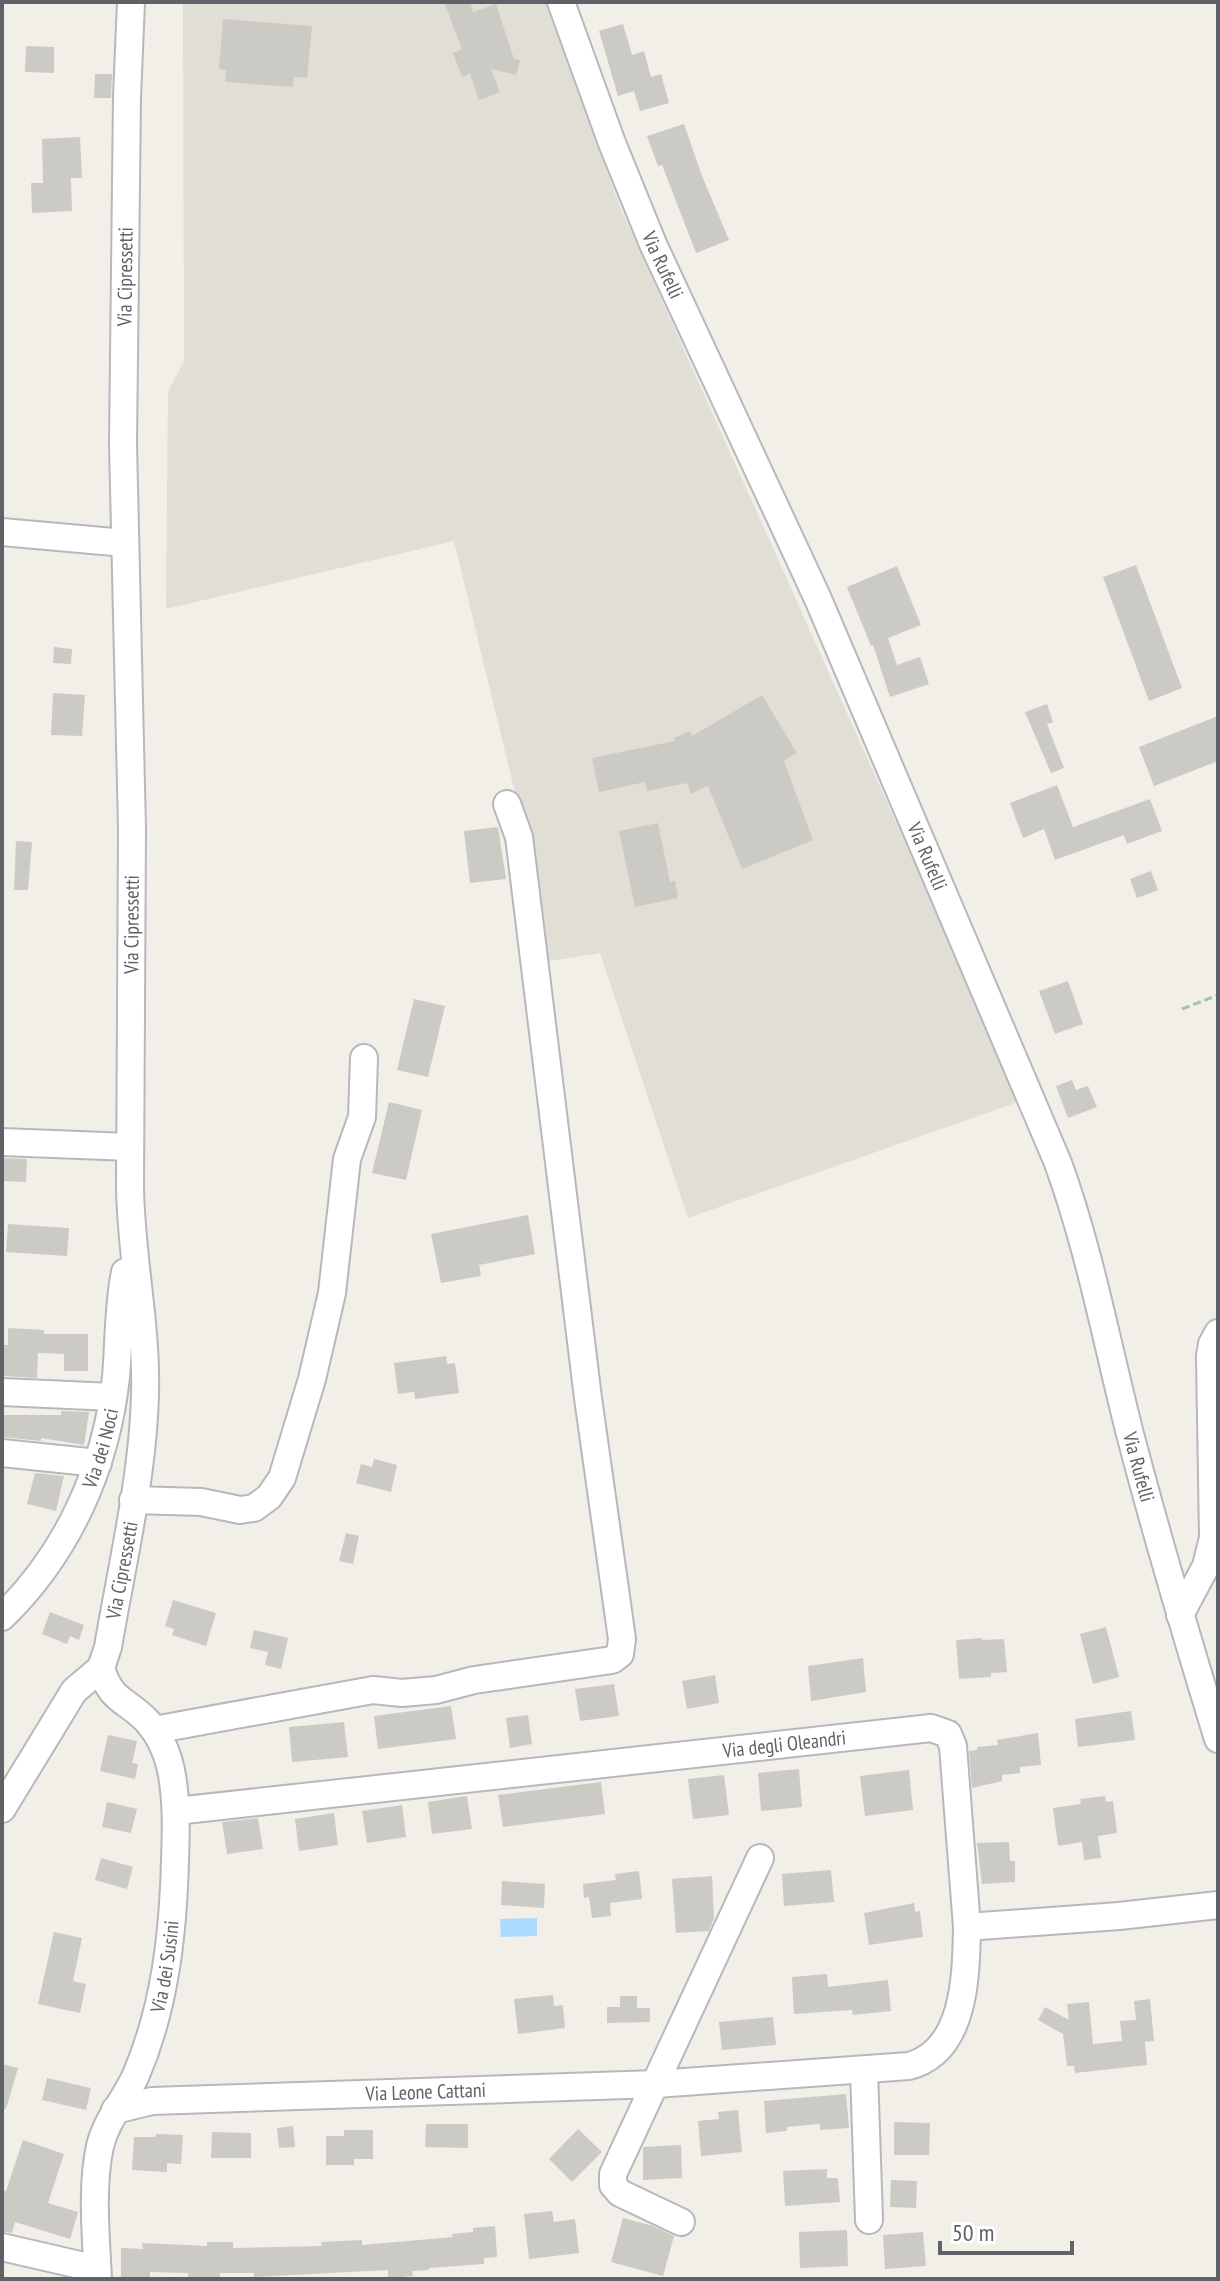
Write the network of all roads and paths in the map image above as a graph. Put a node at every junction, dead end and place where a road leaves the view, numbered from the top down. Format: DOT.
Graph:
graph roads {
  1 [pos="131,2"];
  2 [pos="561,2"];
  3 [pos="2,532"];
  4 [pos="125,543"];
  5 [pos="507,804"];
  6 [pos="1218,995"];
  7 [pos="1182,1009"];
  8 [pos="364,1058"];
  9 [pos="2,1142"];
  10 [pos="130,1147"];
  11 [pos="134,1256"];
  12 [pos="1218,1333"];
  13 [pos="2,1392"];
  14 [pos="113,1397"];
  15 [pos="2,1453"];
  16 [pos="98,1463"];
  17 [pos="133,1500"];
  18 [pos="1180,1615"];
  19 [pos="2,1617"];
  20 [pos="101,1668"];
  21 [pos="154,1730"];
  22 [pos="1218,1739"];
  23 [pos="2,1809"];
  24 [pos="176,1811"];
  25 [pos="760,1858"];
  26 [pos="1218,1905"];
  27 [pos="967,1927"];
  28 [pos="864,2071"];
  29 [pos="134,2079"];
  30 [pos="656,2084"];
  31 [pos="197,2101"];
  32 [pos="115,2110"];
  33 [pos="869,2220"];
  34 [pos="681,2222"];
  35 [pos="2,2247"];
  36 [pos="98,2274"];
  1 -- 4 [label="street, Via Cipressetti"];
  2 -- 18 [label="street, Via Rufelli"];
  3 -- 4 [label="street"];
  4 -- 10 [label="street, Via Cipressetti"];
  5 -- 21 [label="street"];
  6 -- 7 [label="path"];
  8 -- 17 [label="street"];
  9 -- 10 [label="street"];
  10 -- 11 [label="street, Via Cipressetti"];
  11 -- 14 [label="street, Via dei Noci"];
  11 -- 17 [label="street, Via Cipressetti"];
  12 -- 18 [label="street"];
  13 -- 14 [label="street"];
  14 -- 16 [label="street, Via dei Noci"];
  15 -- 16 [label="street"];
  16 -- 19 [label="street, Via dei Noci"];
  17 -- 20 [label="street, Via Cipressetti"];
  18 -- 22 [label="street, Via Rufelli"];
  20 -- 21 [label="street, Via dei Susini"];
  20 -- 23 [label="street"];
  21 -- 24 [label="street, Via dei Susini"];
  24 -- 27 [label="street, Via degli Oleandri"];
  24 -- 29 [label="street, Via dei Susini"];
  25 -- 30 [label="street"];
  26 -- 27 [label="street"];
  27 -- 28 [label="street, Via Leone Cattani"];
  28 -- 30 [label="street, Via Leone Cattani"];
  28 -- 33 [label="street"];
  29 -- 31 [label="street, Via Leone Cattani"];
  29 -- 32 [label="street, Via dei Susini"];
  30 -- 31 [label="street, Via Leone Cattani"];
  30 -- 34 [label="street"];
  31 -- 32 [label="street, Via Leone Cattani"];
  32 -- 36 [label="street, Via dei Susini"];
  35 -- 36 [label="street"];
}
